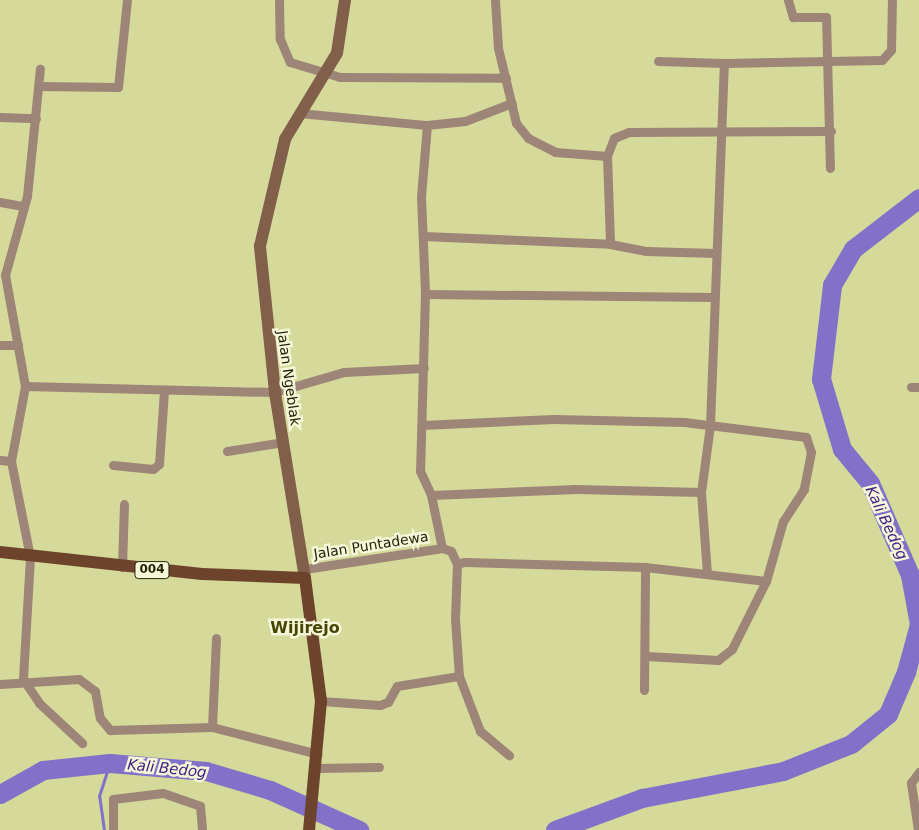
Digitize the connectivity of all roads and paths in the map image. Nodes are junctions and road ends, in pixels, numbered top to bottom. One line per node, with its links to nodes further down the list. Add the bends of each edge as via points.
1 (127, 0): 13 (street, via 118,87)
2 (279, 0): 11 (street, via 286,57)
3 (345, 0): 11 (main road, Jalan Ngeblak, via 340,43)
4 (495, 0): 12 (street, via 494,26)
5 (788, 0): 7 (street, via 792,17 826,17)
6 (892, 0): 7 (street, via 887,58)
7 (828, 60): 9 (street); 19 (street)
8 (658, 61): 9 (street)
9 (724, 63): 20 (street)
10 (40, 69): 13 (street)
11 (327, 70): 12 (street, via 340,77); 15 (main road, Jalan Ngeblak)
12 (506, 78): 14 (street)
13 (39, 86): 17 (street)
14 (512, 103): 18 (street, via 465,121); 21 (street, via 521,131 540,146 555,152)
15 (299, 113): 18 (street); 35 (main road, Jalan Ngeblak, via 274,170 260,246)
16 (0, 117): 17 (street)
17 (36, 118): 24 (street, via 27,196)
18 (427, 125): 25 (street)
19 (831, 131): 20 (street); 22 (street)
20 (722, 133): 21 (street, via 629,132 614,138); 27 (street)
21 (608, 156): 26 (street)
22 (830, 168)
23 (0, 202): 24 (street)
24 (22, 206): 31 (street, via 5,275)
25 (423, 236): 26 (street); 28 (street)
26 (610, 244): 27 (street, via 646,251)
27 (715, 253): 29 (street)
28 (425, 294): 29 (street); 32 (street)
29 (714, 297): 37 (street)
30 (0, 345): 31 (street)
31 (18, 345): 33 (street)
32 (424, 368): 35 (street, via 344,372); 36 (street)
33 (25, 386): 34 (street); 41 (street)
34 (164, 390): 35 (street); 42 (street, via 159,464 153,469)
35 (275, 392): 38 (main road, Jalan Ngeblak)
36 (422, 425): 37 (street, via 554,419); 44 (street, via 420,471)
37 (710, 425): 43 (street); 54 (street, via 805,436 810,442 805,486 783,521)
38 (283, 442): 39 (street); 52 (main road, Jalan Ngeblak)
39 (228, 450)
40 (0, 460): 41 (street)
41 (10, 461): 48 (street)
42 (113, 465)
43 (701, 492): 44 (street, via 576,489); 53 (street)
44 (431, 495): 46 (street)
45 (124, 504): 50 (street)
46 (442, 548): 49 (street, via 451,550); 52 (street, Jalan Puntadewa)
47 (0, 552): 48 (main road, 004)
48 (30, 557): 50 (main road, 004); 58 (street)
49 (457, 564): 51 (street); 57 (street, via 455,619)
50 (122, 567): 52 (main road, 004)
51 (646, 567): 53 (street); 56 (street)
52 (305, 573): 61 (main road, Jalan Ngeblak)
53 (707, 573): 54 (street)
54 (766, 581): 56 (street, via 742,633 724,658)
55 (216, 638): 62 (street)
56 (646, 656): 60 (street)
57 (459, 676): 61 (street, via 397,686 388,702 380,705); 65 (street, via 480,731)
58 (23, 679): 59 (street); 62 (street, via 80,679 89,683 95,691 100,718 110,730); 63 (street, via 39,703)
59 (0, 684)
60 (644, 690)
61 (321, 701): 64 (main road, Jalan Ngeblak)
62 (212, 727): 64 (street)
63 (82, 743)
64 (318, 754): 67 (main road, Jalan Ngeblak)
65 (509, 755)
66 (379, 767): 67 (street)
67 (316, 772): 69 (main road, Jalan Ngeblak)
68 (919, 772): 72 (street, via 911,783)
69 (309, 827)
70 (113, 830): 71 (street, via 113,799 163,793 200,806)
71 (202, 830)
72 (918, 830)

